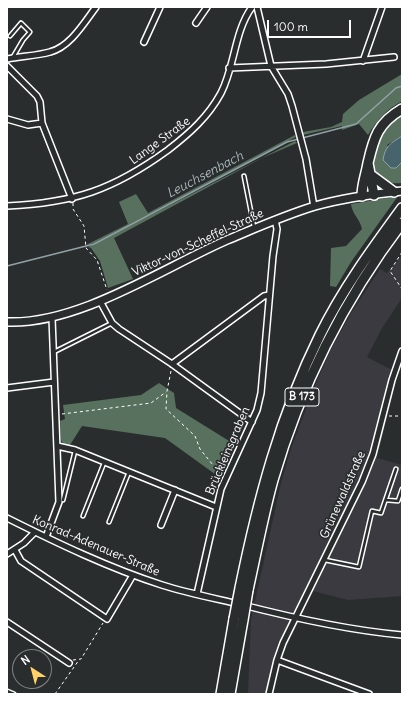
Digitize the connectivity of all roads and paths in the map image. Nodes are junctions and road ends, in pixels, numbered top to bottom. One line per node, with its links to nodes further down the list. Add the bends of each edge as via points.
1 (96, 7): 11 (street, via 70,39 55,50)
2 (160, 7): 9 (street)
3 (207, 7): 7 (street)
4 (252, 7): 15 (street, Lange Straße, via 236,42)
5 (257, 7): 14 (street)
6 (382, 7): 12 (street)
7 (196, 23)
8 (10, 36): 11 (lane, via 21,23 30,32)
9 (144, 42)
10 (394, 57): 12 (street)
11 (10, 58)
12 (363, 61): 14 (street)
13 (7, 66): 18 (street, via 35,92 40,102)
14 (271, 66): 15 (street); 27 (street, via 288,94)
15 (229, 68): 25 (street, Lange Straße, via 221,93 194,129 149,164 126,178)
16 (402, 110): 19 (highway, via 390,117 379,130 372,145)
17 (7, 119): 18 (street)
18 (42, 124): 25 (street)
19 (368, 164): 20 (highway); 24 (highway, via 362,184)
20 (371, 175): 22 (highway); 23 (highway)
21 (244, 176): 31 (lane)
22 (398, 191): 23 (street, Viktor-von-Scheffel-Straße)
23 (374, 195): 24 (street, Viktor-von-Scheffel-Straße)
24 (362, 196): 27 (street, Viktor-von-Scheffel-Straße)
25 (72, 199): 26 (street, Lange Straße, via 37,205); 35 (path, via 73,209 84,226 84,243 97,260)
26 (7, 206)
27 (314, 207): 29 (street, Viktor-von-Scheffel-Straße)
28 (402, 208): 71 (highway, B 173, via 342,296 320,334 297,385 265,476)
29 (275, 220): 31 (street, Viktor-von-Scheffel-Straße); 34 (street, Brückleinsgraben, via 277,229)
30 (402, 224): 71 (highway, B 173, via 346,306 306,386 273,481)
31 (255, 229): 35 (street, Viktor-von-Scheffel-Straße)
32 (402, 252): 33 (path, via 390,271)
33 (402, 289)
34 (269, 296): 42 (street, via 264,296); 49 (street, Brückleinsgraben, via 261,393)
35 (109, 297): 36 (street, Viktor-von-Scheffel-Straße)
36 (100, 301): 37 (street, Viktor-von-Scheffel-Straße); 39 (street)
37 (52, 318): 38 (street, Viktor-von-Scheffel-Straße); 41 (street)
38 (7, 322)
39 (112, 323): 41 (lane); 42 (street)
40 (402, 351): 47 (street, Grünewaldstraße)
41 (53, 352): 43 (street)
42 (172, 364): 45 (path); 49 (street)
43 (54, 382): 44 (street); 46 (street)
44 (7, 388)
45 (167, 391): 46 (path, via 151,403); 55 (path, via 166,409 195,436 200,449)
46 (55, 415): 50 (street)
47 (384, 416): 48 (path); 69 (street, Grünewaldstraße, via 362,482)
48 (402, 416)
49 (252, 422): 55 (street, Brückleinsgraben)
50 (58, 446): 51 (street); 66 (street, via 59,502)
51 (75, 450): 52 (street); 58 (lane)
52 (105, 462): 54 (street); 61 (lane)
53 (396, 469): 59 (lane)
54 (129, 472): 57 (street); 63 (lane)
55 (225, 480): 60 (street, Brückleinsgraben)
56 (402, 489): 59 (lane, via 398,501)
57 (175, 490): 60 (street); 64 (street)
58 (62, 500)
59 (386, 500): 69 (lane, via 381,513 372,511 359,567)
60 (216, 507): 72 (street, Brückleinsgraben)
61 (83, 516)
62 (7, 518): 65 (street, Konrad-Adenauer-Straße)
63 (109, 522)
64 (161, 525)
65 (35, 532): 66 (street, Konrad-Adenauer-Straße); 67 (street)
66 (46, 537): 70 (street, Konrad-Adenauer-Straße)
67 (15, 550): 68 (street); 73 (street, via 21,561)
68 (7, 554)
69 (324, 560): 74 (street, Grünewaldstraße)
70 (134, 575): 72 (street, Konrad-Adenauer-Straße); 73 (street)
71 (244, 589): 75 (highway, B 173, bridge)
72 (197, 594): 74 (street, Konrad-Adenauer-Straße)
73 (106, 618): 78 (path)
74 (296, 618): 77 (street, Konrad-Adenauer-Straße, via 363,631); 79 (street, Grünewaldstraße)
75 (238, 620): 84 (highway, B 173); 85 (highway, B 173)
76 (7, 622): 80 (street)
77 (402, 635)
78 (81, 659): 80 (path); 83 (path)
79 (277, 660): 86 (street, Grünewaldstraße); 87 (street)
80 (69, 663)
81 (7, 691): 82 (lane)
82 (14, 694)
83 (55, 694)
84 (221, 694)
85 (230, 694)
86 (269, 694)
87 (369, 694)

